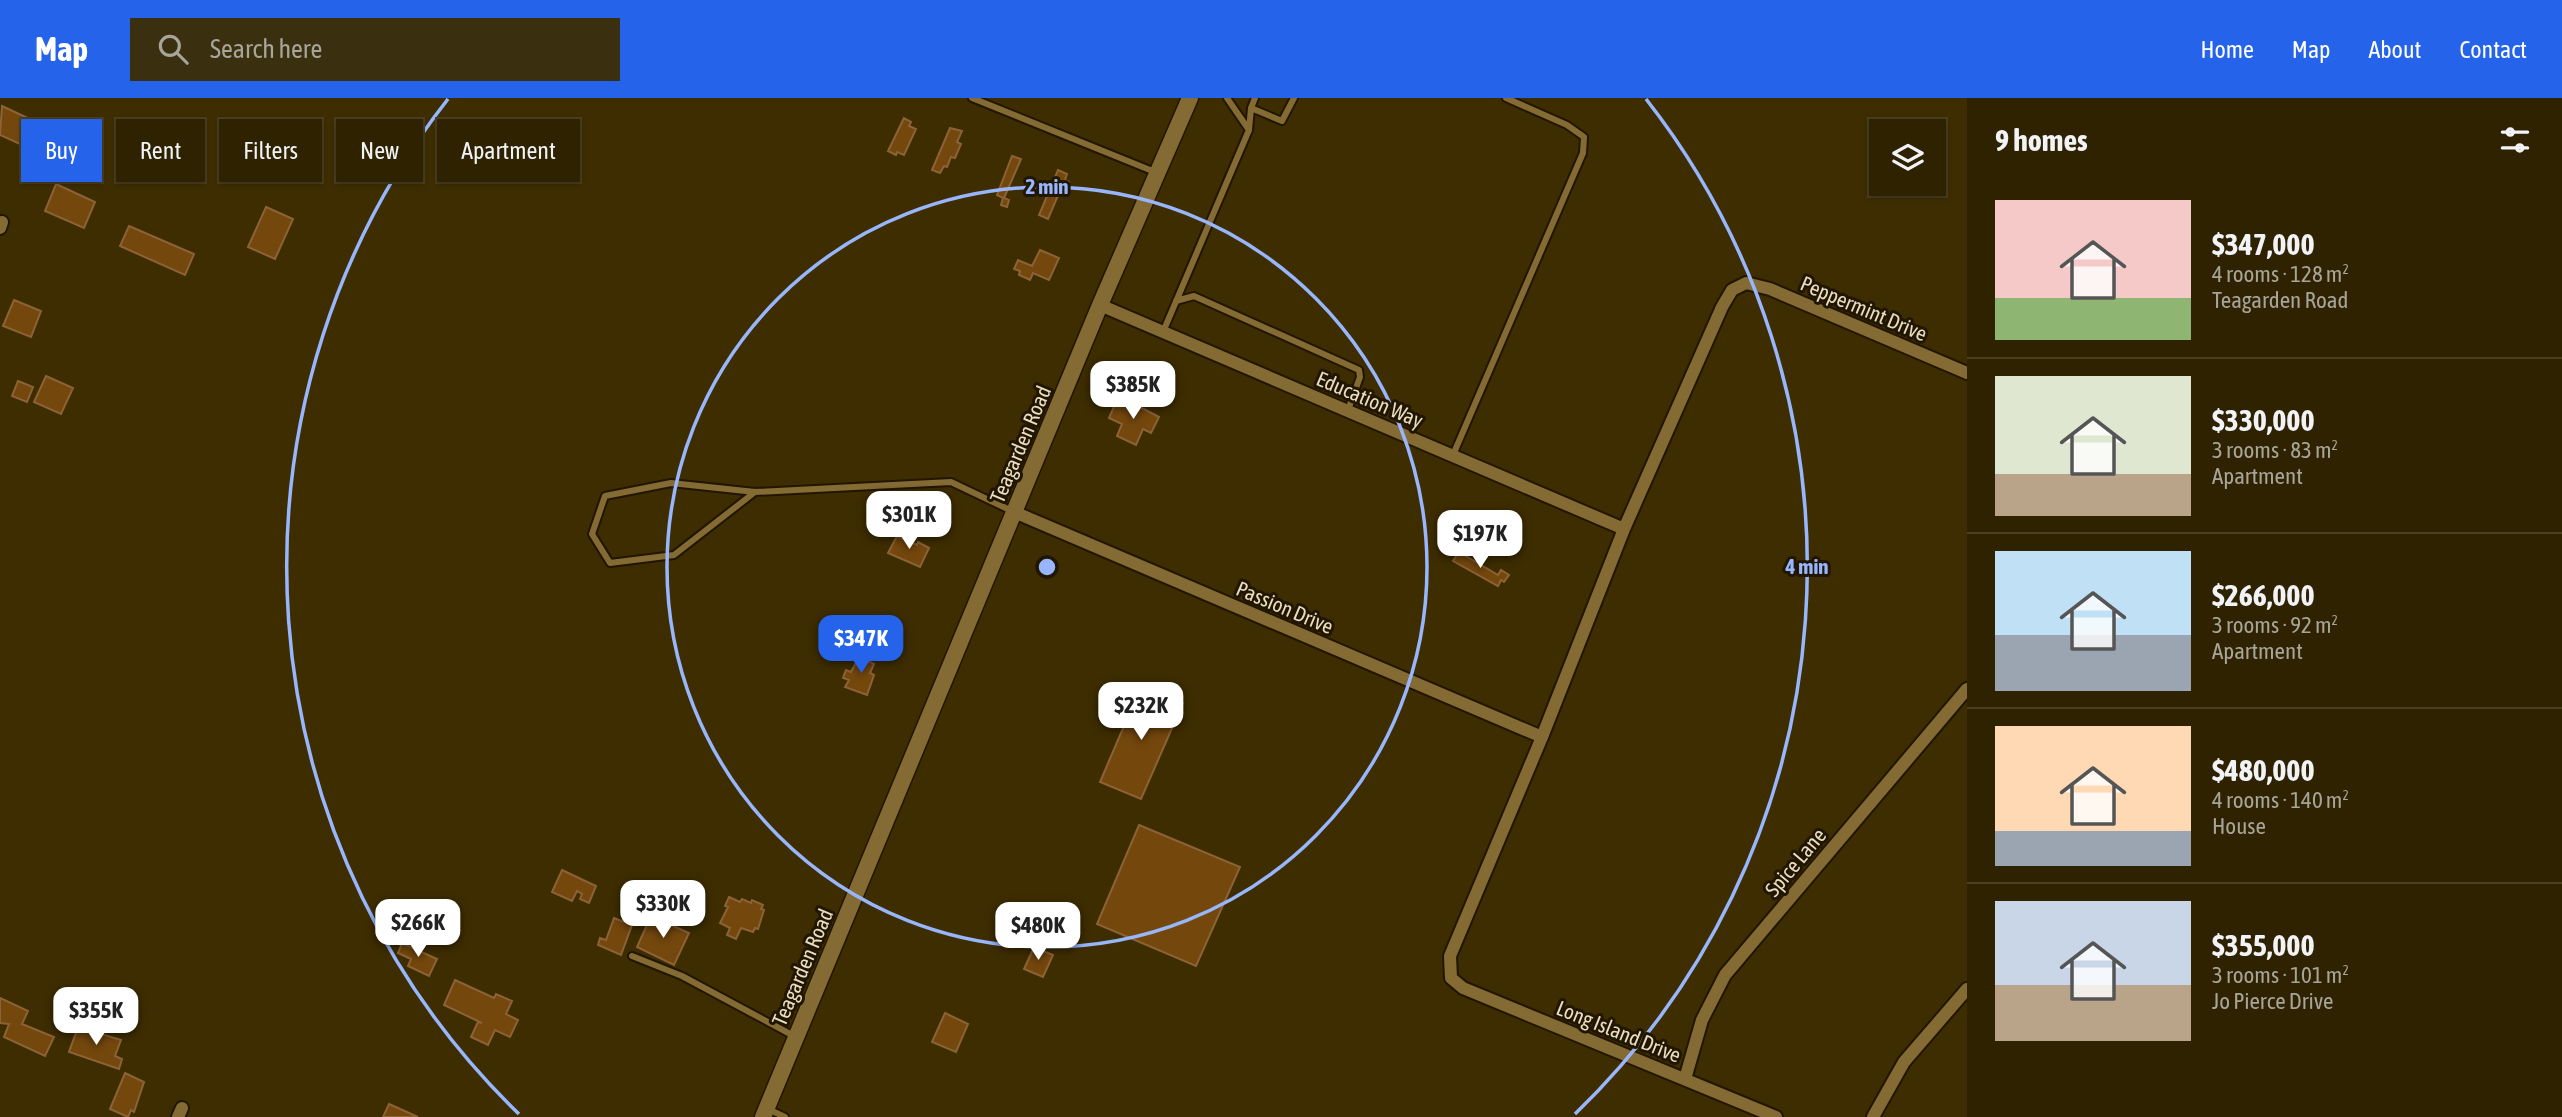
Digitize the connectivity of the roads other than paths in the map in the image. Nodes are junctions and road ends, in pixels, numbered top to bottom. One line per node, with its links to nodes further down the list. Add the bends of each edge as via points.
1 (972, 98): 9 (lane)
2 (1190, 98): 9 (street, Teagarden Road)
3 (1227, 98): 8 (lane)
4 (1255, 98): 7 (lane)
5 (1294, 98): 7 (lane, via 1282,121)
6 (1506, 98): 15 (lane, via 1584,137 1583,153)
7 (1251, 108): 8 (lane)
8 (1249, 130): 10 (lane)
9 (1156, 173): 11 (street, Teagarden Road)
10 (1176, 301): 12 (lane); 14 (lane, via 1194,296 1359,370)
11 (1100, 305): 12 (street, Education Way); 17 (street, Teagarden Road)
12 (1163, 332): 14 (street, Education Way)
13 (1967, 373): 18 (street, Peppermint Drive, via 1746,283 1732,290 1722,307)
14 (1348, 410): 15 (street, Education Way)
15 (1453, 455): 18 (street, Education Way)
16 (755, 492): 16 (lane, via 671,483 605,496 592,534 610,563 674,555); 17 (lane, via 951,482)
17 (1014, 512): 20 (street, Passion Drive); 23 (street, Teagarden Road)
18 (1624, 529): 20 (street)
19 (1967, 689): 24 (street, Spice Lane, via 1726,975 1702,1020)
20 (1542, 737): 24 (street, Long Island Drive, via 1450,956 1451,978 1463,988)
21 (632, 957): 23 (lane, via 682,976)
22 (1967, 989): 28 (street, via 1904,1062)
23 (796, 1037): 25 (street, Teagarden Road)
24 (1685, 1079): 27 (street, Long Island Drive)
25 (764, 1113): 26 (lane)
26 (785, 1117)
27 (1776, 1117)
28 (1873, 1117)

